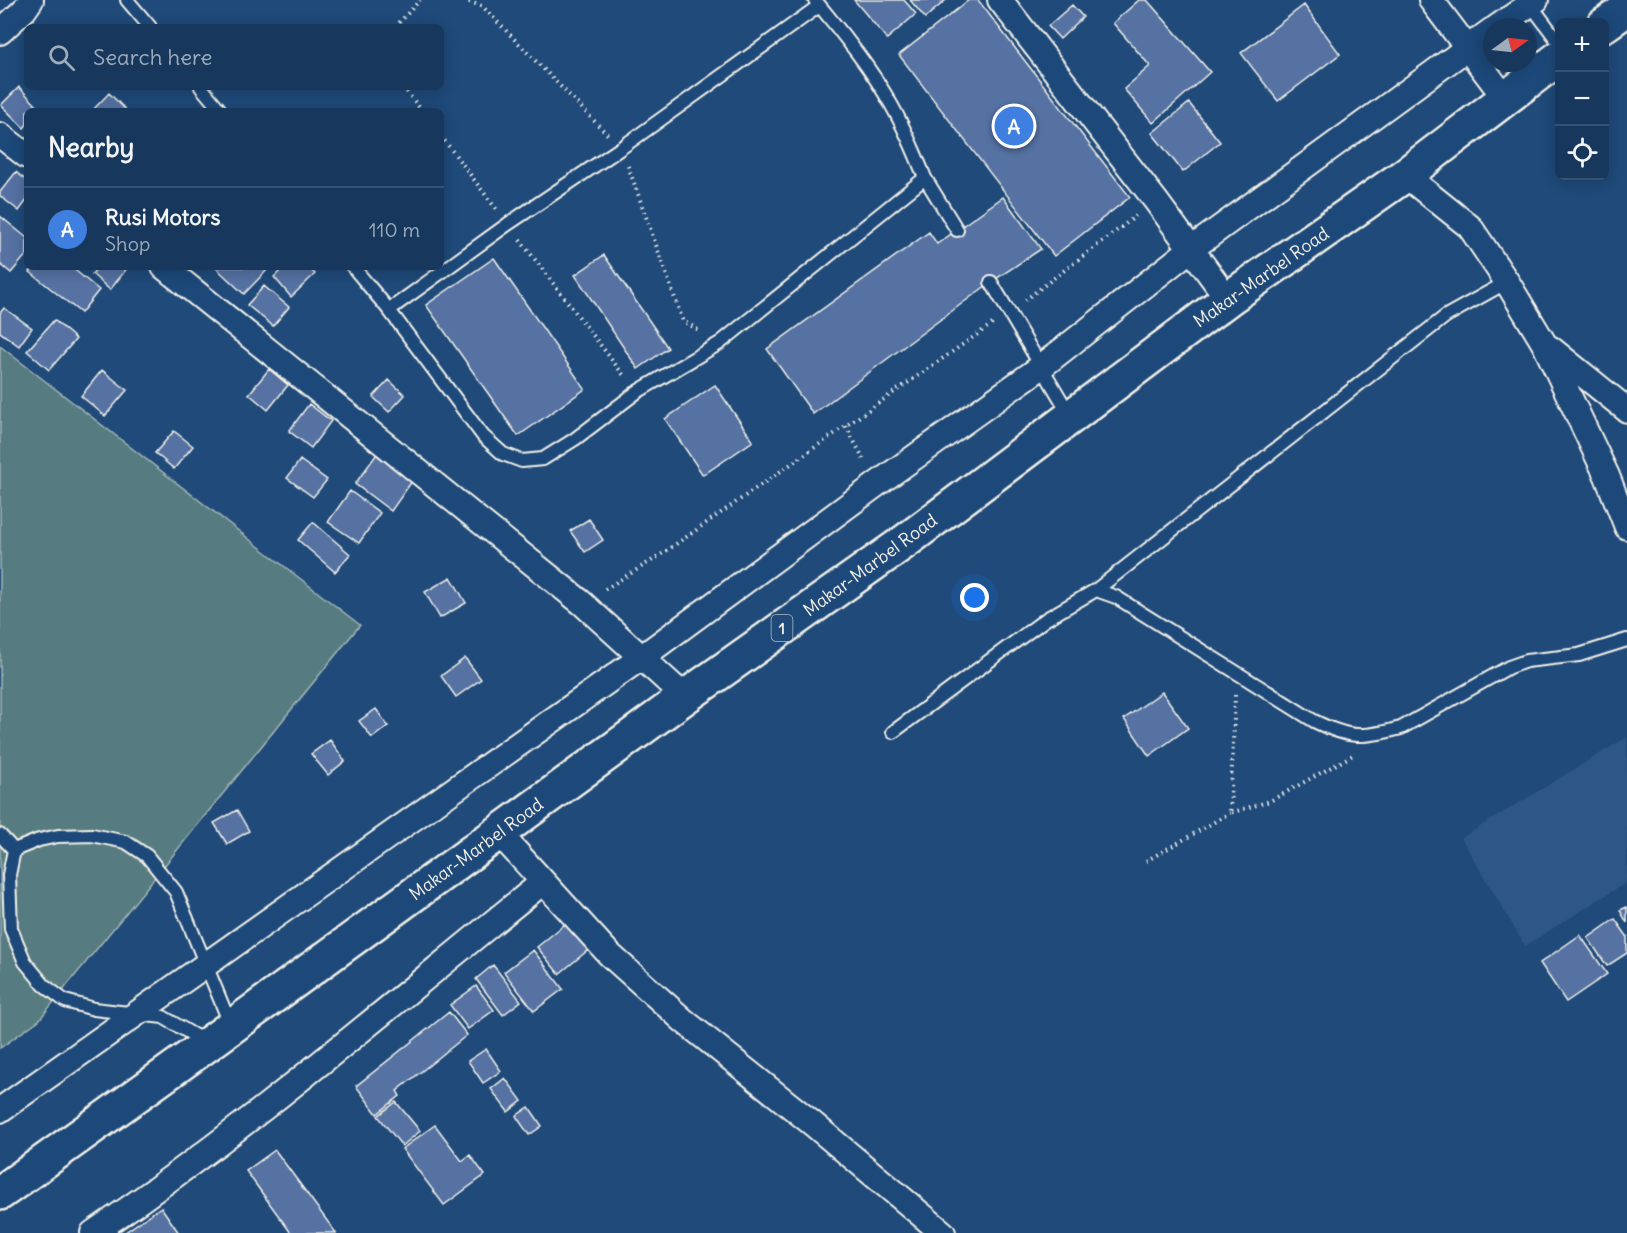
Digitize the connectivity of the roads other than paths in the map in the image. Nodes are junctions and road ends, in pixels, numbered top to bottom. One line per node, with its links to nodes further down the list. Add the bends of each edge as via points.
1 (31, 0): 11 (street)
2 (127, 0): 10 (lane)
3 (1000, 0): 24 (street)
4 (1431, 0): 14 (street)
5 (1531, 1): 8 (street); 13 (lane)
6 (817, 3): 22 (lane, via 891,104); 30 (lane, via 621,148)
7 (1627, 9): 9 (main road)
8 (1509, 18)
9 (1609, 22)
10 (147, 24)
11 (0, 32)
12 (1483, 36): 14 (street)
13 (1555, 37)
14 (1467, 47): 17 (street); 24 (street)
15 (1555, 61): 17 (main road, Makar-Marbel Road / 1)
16 (204, 90): 18 (lane)
17 (1505, 98): 21 (main road, Makar-Marbel Road / 1)
18 (218, 108)
19 (0, 135): 20 (street)
20 (24, 154)
21 (1405, 175): 28 (street, via 1470,228); 29 (main road, Makar-Marbel Road / 1)
22 (925, 178): 23 (lane); 30 (lane, via 720,343 636,392 543,459 522,461 503,454 483,436)
23 (957, 230)
24 (1191, 249): 29 (street); 32 (street)
25 (168, 270): 38 (street, via 582,603)
26 (356, 270): 30 (lane)
27 (991, 282): 32 (lane)
28 (1506, 282): 31 (street); 36 (lane, via 1446,316)
29 (1228, 299): 34 (main road, Makar-Marbel Road / 1)
30 (389, 310)
31 (1545, 345): 33 (street); 35 (street)
32 (1041, 367): 34 (lane); 38 (street)
33 (1627, 410)
34 (1071, 416): 39 (main road, Makar-Marbel Road / 1, via 908,540)
35 (1627, 527)
36 (1096, 590): 37 (lane, via 1116,597 1314,721 1355,737 1401,728 1509,667 1526,661 1579,655); 40 (lane, via 1046,619)
37 (1627, 640)
38 (642, 657): 39 (street); 45 (street)
39 (685, 697): 41 (main road, Makar-Marbel Road / 1)
40 (892, 732)
41 (498, 832): 44 (street); 47 (main road, Makar-Marbel Road / 1)
42 (0, 835): 43 (lane)
43 (14, 850): 45 (lane, via 58,836 92,835 126,842 147,856 176,892); 46 (lane, via 9,875 11,929 25,962 44,985 65,1001)
44 (543, 882): 50 (street, via 330,1057); 51 (street, via 609,954 684,1021)
45 (206, 965): 46 (street); 47 (lane)
46 (136, 1015): 47 (lane, via 163,1017); 48 (street)
47 (220, 1036): 49 (main road, Makar-Marbel Road / 1)
48 (0, 1110)
49 (0, 1193)
50 (93, 1233)
51 (943, 1233)

